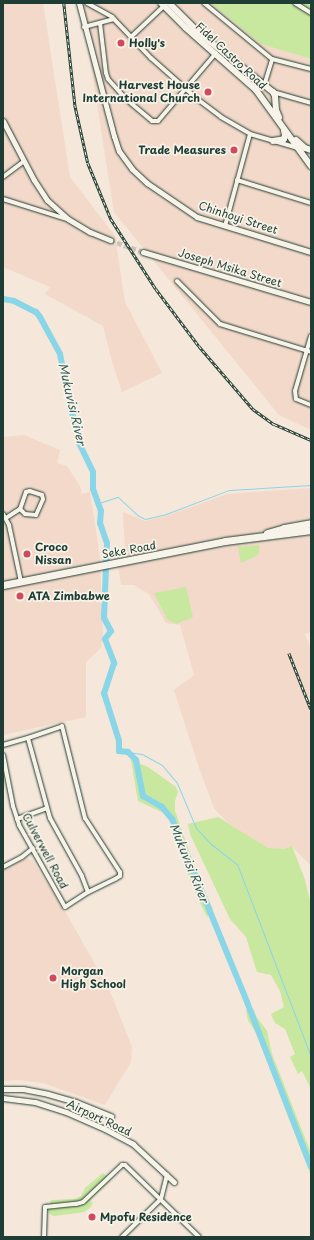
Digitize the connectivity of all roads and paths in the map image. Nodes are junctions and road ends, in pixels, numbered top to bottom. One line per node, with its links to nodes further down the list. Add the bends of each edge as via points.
1 (79, 3): 9 (street, Chinhoyi Street)
2 (87, 3): 7 (street)
3 (204, 3): 12 (street)
4 (295, 3): 6 (street)
5 (165, 4): 10 (street); 11 (main road, Fidel Castro Road, via 186,28)
6 (311, 13)
7 (114, 19): 8 (street); 10 (street)
8 (100, 23): 9 (street); 14 (street, via 108,79 126,99 152,121 158,121)
9 (84, 26): 33 (street, Chinhoyi Street, via 114,136 124,159 147,183 185,210 197,217)
10 (131, 36): 14 (street)
11 (217, 51): 14 (street); 15 (main road, Fidel Castro Road); 17 (main road, Fidel Castro Road)
12 (272, 59): 13 (street); 15 (street)
13 (311, 69)
14 (186, 88): 23 (street, via 221,117)
15 (269, 89): 16 (street); 17 (main road); 18 (main road, Fidel Castro Road)
16 (286, 94): 18 (street); 19 (street)
17 (262, 97): 20 (main road, Fidel Castro Road)
18 (275, 100): 20 (main road); 25 (main road, Fidel Castro Road, via 280,119)
19 (311, 103)
20 (266, 105): 22 (main road, Fidel Castro Road)
21 (3, 121): 26 (street)
22 (281, 125): 24 (main road, via 285,137); 25 (main road, Fidel Castro Road)
23 (250, 134): 24 (street); 29 (street)
24 (273, 141): 25 (street)
25 (305, 149): 27 (main road, Fidel Castro Road)
26 (24, 161): 28 (street); 32 (street, via 47,200)
27 (311, 166)
28 (3, 177)
29 (237, 180): 31 (street); 33 (street)
30 (3, 199): 32 (street)
31 (311, 203)
32 (68, 219): 34 (street)
33 (225, 226): 36 (street, Chinhoyi Street)
34 (110, 240)
35 (143, 252): 38 (street, Joseph Msika Street)
36 (311, 252)
37 (177, 281): 40 (street, via 220,324)
38 (311, 302)
39 (311, 336): 40 (street)
40 (309, 352): 41 (street, via 295,391 296,399)
41 (311, 405)
42 (20, 509): 42 (street, via 24,514 36,515 43,499 42,495 30,490 26,492); 44 (street)
43 (3, 514): 44 (street)
44 (6, 518): 48 (street)
45 (311, 523): 47 (main road, Seke Road)
46 (311, 530): 47 (main road, Seke Road)
47 (259, 536): 48 (main road, Seke Road)
48 (21, 582): 49 (main road, Seke Road)
49 (3, 585)
50 (28, 738): 51 (street); 53 (street); 57 (street, via 62,726 85,818 120,872 120,876)
51 (3, 745)
52 (3, 755): 54 (street, Culverwell Road)
53 (47, 808): 54 (street); 57 (street)
54 (17, 819): 55 (street, Culverwell Road)
55 (32, 848): 56 (street, via 22,857); 57 (street, Culverwell Road, via 65,907)
56 (3, 866)
57 (88, 892)
58 (3, 1089): 60 (street, Airport Road, via 23,1089 48,1094)
59 (3, 1098): 61 (street, Airport Road, via 35,1102 105,1129 133,1144)
60 (111, 1116)
61 (168, 1175): 62 (street, Airport Road); 63 (street)
62 (174, 1182)
63 (161, 1199): 64 (street); 65 (street, via 128,1166 122,1165 83,1202 48,1205 44,1209); 66 (street)
64 (196, 1233): 67 (street); 68 (street)
65 (44, 1237)
66 (122, 1237)
67 (192, 1237)
68 (199, 1237)

